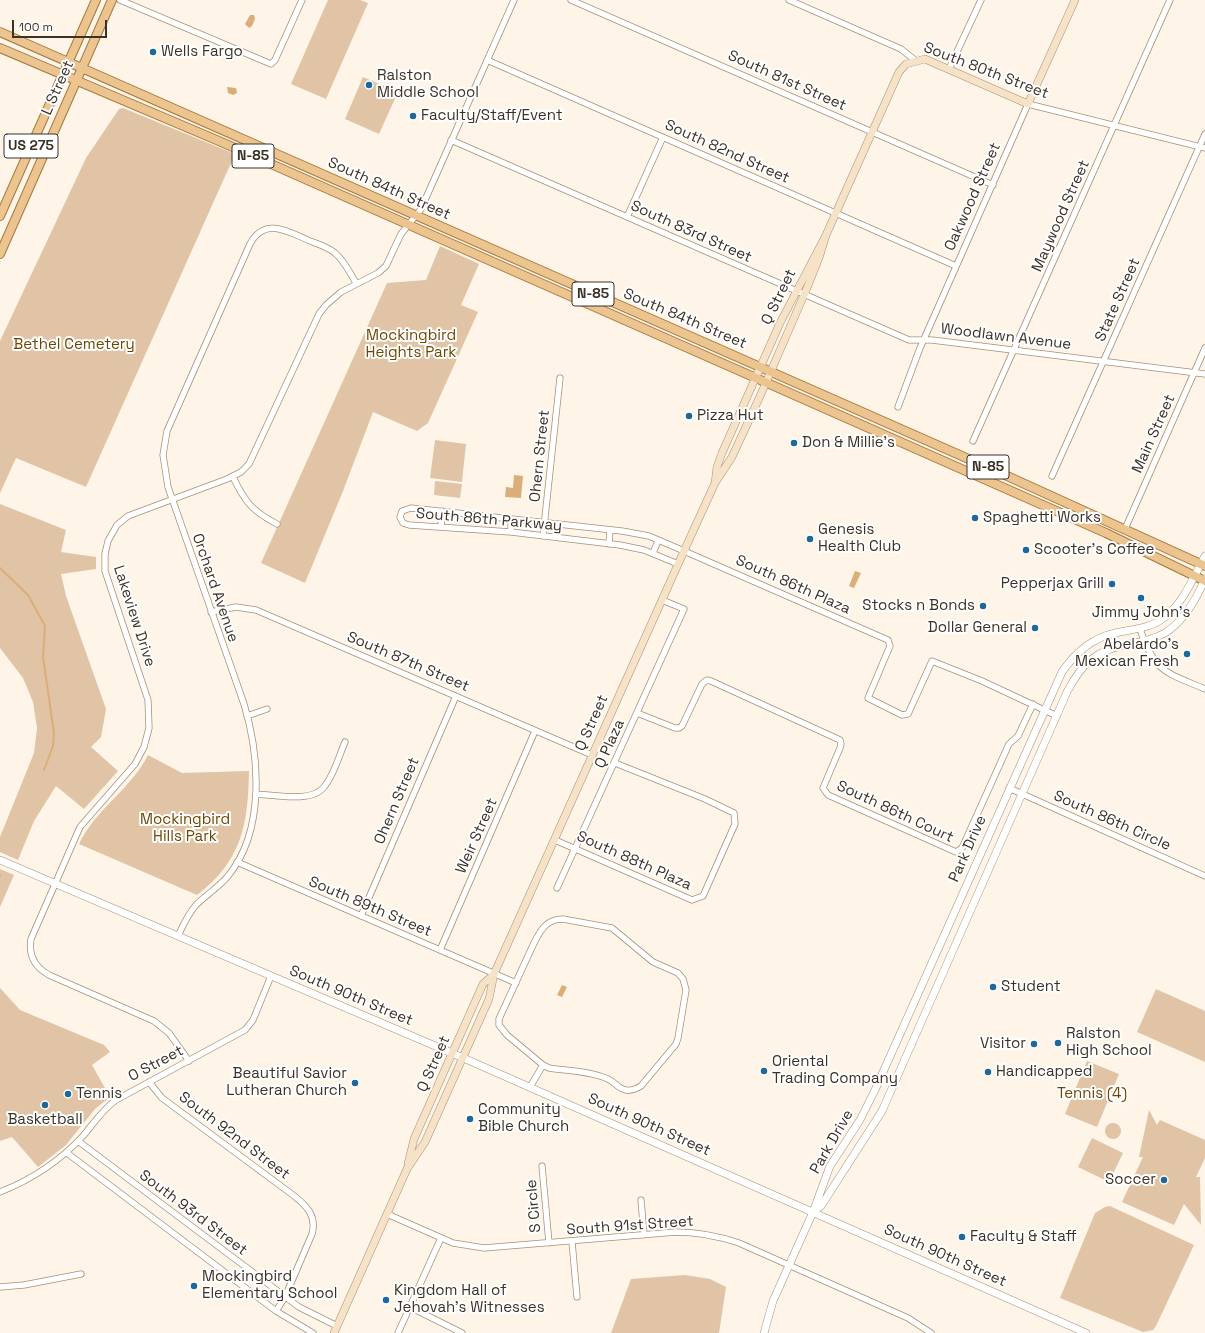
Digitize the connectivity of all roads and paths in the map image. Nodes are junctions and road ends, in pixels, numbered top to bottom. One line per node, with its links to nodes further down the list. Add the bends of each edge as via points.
1 (96, 0): 16 (main road, L Street / US 275)
2 (112, 0): 17 (main road, L Street / US 275)
3 (120, 0): 11 (street)
4 (302, 0): 11 (street, via 271,64)
5 (514, 0): 14 (street, Lakeview Drive)
6 (570, 0): 23 (street, South 81st Street)
7 (789, 0): 15 (street, South 80th Street, via 901,49)
8 (981, 0): 18 (street)
9 (1075, 0): 21 (main road, Oakwood Street)
10 (1170, 0): 22 (street, Maywood Street)
11 (133, 2)
12 (0, 32): 16 (main road, South 84th Street)
13 (0, 48): 19 (main road, South 84th Street)
14 (487, 60): 25 (street, South 82nd Street); 26 (street, Lakeview Drive)
15 (916, 61): 18 (main road, South 80th Street, via 925,60); 23 (main road, Q Street, via 906,64 898,72)
16 (69, 62): 17 (main road, South 84th Street / N-85); 19 (main road, L Street / US 275)
17 (82, 68): 20 (main road, L Street / US 275); 31 (main road, South 84th Street / N-85)
18 (949, 69): 21 (main road, South 80th Street)
19 (63, 75): 20 (main road, South 84th Street / N-85); 30 (main road, L Street / US 275)
20 (77, 81): 33 (main road, South 84th Street / N-85); 35 (main road, L Street / US 275)
21 (1028, 104): 22 (street, South 80th Street); 28 (street, Oakwood Street)
22 (1114, 125): 27 (street, South 80th Street); 42 (street, Maywood Street)
23 (872, 132): 28 (street, South 81st Street); 29 (main road, Q Street)
24 (1205, 134): 27 (street, State Street)
25 (663, 137): 29 (street, South 82nd Street); 32 (street)
26 (451, 140): 31 (street, Lakeview Drive); 32 (street, South 83rd Street)
27 (1202, 147): 43 (street, State Street)
28 (993, 185): 36 (street, Oakwood Street)
29 (835, 213): 34 (main road, Q Street); 36 (street, South 82nd Street)
30 (0, 216)
31 (415, 216): 33 (street, Lakeview Drive); 44 (main road, South 84th Street / N-85)
32 (627, 217): 38 (street, South 83rd Street)
33 (408, 225): 37 (street, Lakeview Drive, via 386,266 378,273); 49 (main road, South 84th Street / N-85)
34 (826, 235): 38 (main road, Q Street); 39 (main road, Q Street)
35 (0, 254)
36 (956, 266): 40 (street, Oakwood Street)
37 (356, 283): 53 (street, Lakeview Drive, via 334,297 319,314 253,458 241,472); 56 (street, Orchard Avenue, via 336,253 282,229 266,229 252,240 167,431 163,463)
38 (796, 292): 39 (street, South 83rd Street); 44 (main road, Q Street)
39 (804, 295): 40 (street, South 83rd Street, via 910,340); 45 (main road, Q Street)
40 (923, 340): 42 (street, Woodlawn Avenue); 51 (street, Oakwood Street)
41 (1205, 348): 46 (street, Main Street)
42 (1014, 350): 43 (street, Woodlawn Avenue); 52 (street, Maywood Street)
43 (1104, 362): 46 (street, Woodlawn Avenue); 54 (street, State Street)
44 (761, 367): 45 (main road, South 84th Street / N-85); 49 (main road, Q Street)
45 (771, 372): 50 (main road, Q Street); 62 (main road, South 84th Street / N-85)
46 (1194, 373): 47 (street, Woodlawn Avenue); 62 (street, Main Street)
47 (1205, 374)
48 (560, 378): 59 (street, Ohern Street)
49 (756, 378): 50 (main road, South 84th Street / N-85); 55 (main road, Q Street, via 722,453)
50 (766, 383): 55 (main road, Q Street, via 732,457); 73 (main road, South 84th Street / N-85, via 1106,533)
51 (898, 407)
52 (973, 441)
53 (233, 476): 56 (street, Lakeview Drive); 60 (street, via 250,506)
54 (1052, 476)
55 (715, 483): 68 (main road, Q Street)
56 (172, 499): 76 (street, Orchard Avenue); 99 (street, Lakeview Drive, via 124,518 114,529 106,547 104,571 148,700 149,728 144,747 135,764 80,828)
57 (442, 511): 58 (street, South 86th Parkway); 61 (street); 61 (street, South 86th Parkway, via 410,508 402,511 400,517 403,523)
58 (511, 519): 59 (street, South 86th Parkway); 64 (street)
59 (546, 523): 63 (street, South 86th Parkway); 65 (street, Ohern Street)
60 (277, 524)
61 (441, 526): 64 (street, South 86th Parkway)
62 (1125, 529): 72 (main road, South 84th Street / N-85)
63 (610, 530): 66 (street, South 86th Parkway); 67 (street)
64 (511, 532): 65 (street, South 86th Parkway)
65 (543, 536): 67 (street, South 86th Parkway)
66 (658, 540): 68 (street, South 86th Parkway); 69 (street)
67 (608, 544): 69 (street, South 86th Parkway)
68 (684, 550): 71 (main road, Q Street); 81 (street, South 86th Plaza, via 890,643 868,698 906,715 932,661)
69 (653, 553): 71 (street, South 86th Parkway)
70 (1205, 556): 72 (street, Park Drive)
71 (678, 564): 75 (main road, Q Street)
72 (1203, 565): 73 (street, Park Drive)
73 (1194, 576): 74 (main road, South 84th Street / N-85); 77 (street, Park Drive, via 1180,600 1166,616)
74 (1205, 580): 78 (street, Park Drive, via 1191,605 1176,623 1164,633)
75 (662, 600): 84 (street, Q Plaza, via 684,609); 89 (main road, Q Street)
76 (211, 612): 80 (street, South 87th Street, via 236,607 256,610); 85 (street, Orchard Avenue)
77 (1140, 629): 78 (street); 83 (street, Park Drive, via 1105,636 1083,648 1062,672)
78 (1144, 641): 79 (street, via 1160,668); 86 (street, Park Drive, via 1104,650 1091,658 1076,675)
79 (1205, 689)
80 (456, 696): 87 (street, South 87th Street); 101 (street, Ohern Street)
81 (1033, 704): 83 (street); 84 (street, South 86th Court, via 1018,736 1009,744 958,852 828,794 823,790 840,748 840,741 837,738 711,681 707,680 702,684 679,728)
82 (267, 709): 85 (street)
83 (1044, 710): 86 (street); 91 (street, Park Drive)
84 (637, 713): 90 (street, Q Plaza)
85 (247, 716): 92 (street, Orchard Avenue, via 255,754)
86 (1057, 716): 93 (street, Park Drive)
87 (536, 731): 89 (street, South 87th Street); 103 (street, Weir Street)
88 (345, 742): 92 (street, via 326,784 316,794 306,797)
89 (592, 755): 94 (main road, Q Street)
90 (615, 763): 95 (street, Q Plaza); 95 (street, South 88th Plaza, via 731,811 736,817 736,824 703,896 692,900)
91 (1009, 788): 93 (street, South 86th Circle); 119 (street, Park Drive, via 875,1090 860,1120 830,1166)
92 (256, 794): 97 (street, Orchard Avenue, via 246,842)
93 (1022, 794): 98 (street, South 86th Circle); 119 (street, Park Drive, via 882,1111 821,1206)
94 (555, 840): 95 (street, South 88th Plaza); 104 (main road, Q Street)
95 (575, 849): 100 (street, Q Plaza)
96 (0, 860): 99 (street, South 90th Street)
97 (237, 862): 101 (street, South 89th Street); 102 (street, Orchard Avenue, via 224,880 192,910)
98 (1205, 876)
99 (55, 884): 102 (street, South 90th Street); 109 (street, Lakeview Drive, via 31,940 31,957 38,967 49,975 154,1021 169,1033)
100 (557, 888)
101 (361, 916): 103 (street, South 89th Street)
102 (178, 936): 105 (street, South 90th Street)
103 (440, 950): 104 (street, South 89th Street)
104 (494, 974): 106 (street, South 89th Street); 107 (main road, Q Street, via 483,984); 108 (main road, Q Street, via 489,999)
105 (271, 976): 107 (street, South 90th Street); 109 (street, O Street, via 253,1020 245,1030)
106 (516, 983): 110 (street, via 499,1019 499,1025 507,1035); 110 (street, via 540,930 556,919 612,928 653,962 672,970 683,979 686,990 678,1038 641,1086 627,1091 609,1079)
107 (452, 1053): 108 (street, South 90th Street); 116 (main road, Q Street, via 414,1139)
108 (462, 1057): 112 (street, South 90th Street); 116 (main road, Q Street, via 425,1142)
109 (189, 1060): 111 (street, O Street)
110 (543, 1065): 112 (street)
111 (149, 1082): 113 (street, O Street, via 107,1106); 128 (street, South 92nd Street, via 162,1098 307,1207 313,1218 312,1234)
112 (530, 1087): 119 (street, South 90th Street)
113 (78, 1141): 114 (street, O Street); 128 (street, South 93rd Street)
114 (67, 1153): 117 (street, O Street, via 34,1176); 131 (street, South 93rd Street)
115 (542, 1166): 124 (street, S Circle)
116 (407, 1169): 120 (main road, Q Street)
117 (0, 1192)
118 (641, 1200): 121 (street)
119 (813, 1212): 125 (street, Park Drive); 138 (street, South 90th Street)
120 (387, 1214): 122 (street, South 91st Street); 132 (main road, Q Street)
121 (644, 1235): 123 (street, South 91st Street); 125 (street, South 91st Street, via 691,1232 721,1237)
122 (440, 1238): 124 (street, South 91st Street, via 460,1245 484,1248); 130 (street)
123 (572, 1242): 124 (street, South 91st Street); 129 (street)
124 (549, 1243)
125 (789, 1265): 136 (street, Park Drive, via 773,1301); 137 (street, South 91st Street, via 908,1318)
126 (81, 1274): 127 (street)
127 (0, 1287)
128 (285, 1297): 131 (street); 132 (street, South 93rd Street)
129 (577, 1297)
130 (410, 1307): 134 (street); 135 (street)
131 (276, 1310): 133 (street, South 93rd Street)
132 (335, 1330)
133 (313, 1333)
134 (398, 1333)
135 (462, 1333)
136 (764, 1333)
137 (931, 1333)
138 (1086, 1333)

